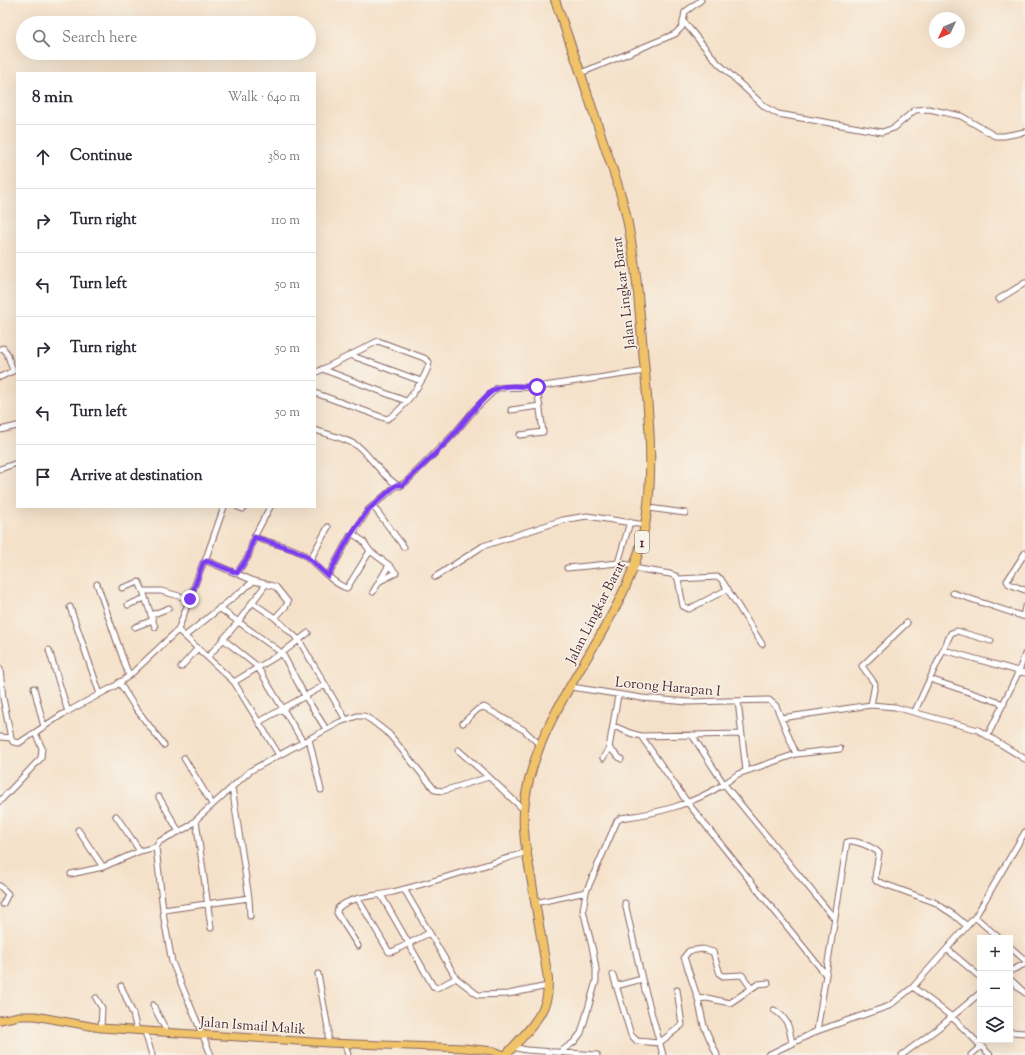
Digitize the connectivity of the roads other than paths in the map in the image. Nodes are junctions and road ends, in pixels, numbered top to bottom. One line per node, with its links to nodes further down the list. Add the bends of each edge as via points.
1 (555, 0): 4 (highway, Jalan Lingkar Barat / 1)
2 (701, 0): 3 (street, via 685,12)
3 (684, 22): 4 (street, via 675,34); 5 (street, via 717,62 765,107 778,114 882,132 894,128 915,110 929,109 961,116 995,136)
4 (580, 73): 11 (highway, Jalan Lingkar Barat / 1, via 628,221 638,276)
5 (1025, 132)
6 (1025, 283): 7 (street)
7 (999, 299)
8 (0, 349): 13 (street, via 3,348 7,353 13,370)
9 (350, 355): 10 (street); 14 (street); 14 (street, via 375,341 385,342 428,360 430,364)
10 (322, 369): 12 (street); 17 (street)
11 (645, 371): 15 (street); 30 (highway, Jalan Lingkar Barat / 1, via 651,466)
12 (316, 372)
13 (0, 377)
14 (421, 381): 17 (street)
15 (537, 387): 18 (street); 26 (street, via 505,386 495,389 403,485)
16 (316, 393): 17 (street, via 388,419)
17 (406, 401)
18 (540, 406): 19 (street); 23 (street, via 544,432)
19 (511, 410)
20 (16, 426): 21 (street)
21 (0, 430)
22 (316, 430): 26 (street, via 358,447)
23 (520, 435)
24 (16, 463): 25 (street)
25 (0, 469)
26 (396, 485): 27 (street)
27 (373, 506): 35 (street); 37 (street)
28 (224, 508): 41 (street)
29 (269, 508): 36 (street)
30 (649, 508): 31 (street); 33 (highway, Jalan Lingkar Barat / 1)
31 (685, 513)
32 (630, 522): 33 (street); 42 (street); 48 (street, via 582,516 548,524 483,546)
33 (645, 524): 44 (highway, Jalan Lingkar Barat / 1)
34 (328, 527): 40 (street)
35 (353, 534): 38 (street, via 363,541); 47 (street)
36 (254, 537): 40 (street, via 294,550); 46 (street, via 248,557)
37 (404, 547)
38 (370, 551): 43 (street); 47 (street, via 349,586 344,587)
39 (1025, 553): 56 (street, via 1007,581)
40 (310, 560): 47 (street)
41 (205, 561): 46 (street); 61 (street)
42 (618, 563): 44 (street); 45 (street)
43 (389, 565): 51 (street); 51 (street, via 396,573)
44 (634, 567): 49 (street, via 674,575); 98 (highway, Jalan Lingkar Barat / 1, via 616,606)
45 (567, 568)
46 (237, 573): 50 (street)
47 (328, 576)
48 (436, 577)
49 (678, 579): 55 (street, via 718,577); 55 (street, via 683,606 689,609)
50 (254, 581): 53 (street); 67 (street)
51 (380, 581): 58 (street)
52 (97, 584): 93 (street)
53 (266, 584): 62 (street); 70 (street, via 276,588 288,602)
54 (122, 588): 57 (street, via 139,582)
55 (728, 589): 81 (street)
56 (1025, 590)
57 (143, 591): 60 (street); 61 (street, via 161,591)
58 (373, 592)
59 (953, 593): 68 (street)
60 (145, 598): 63 (street); 69 (street)
61 (190, 599): 75 (street)
62 (252, 602): 70 (street); 71 (street)
63 (128, 605)
64 (70, 607): 100 (street)
65 (1025, 607): 68 (street)
66 (169, 608): 69 (street)
67 (219, 608): 71 (street); 77 (street)
68 (1024, 616)
69 (152, 618): 73 (street); 74 (street)
70 (275, 618): 79 (street)
71 (238, 622): 78 (street); 85 (street)
72 (907, 623): 105 (street, via 862,666 876,684)
73 (135, 627)
74 (155, 627)
75 (178, 630): 77 (street); 93 (street)
76 (308, 633): 79 (street)
77 (185, 636): 82 (street)
78 (223, 639): 87 (street); 88 (street)
79 (299, 640): 85 (street); 97 (street)
80 (991, 641): 84 (street, via 954,631)
81 (762, 644)
82 (198, 648): 87 (street); 89 (street)
83 (49, 650): 108 (street)
84 (944, 650): 91 (street); 94 (street)
85 (282, 653): 88 (street); 102 (street)
86 (1025, 654): 91 (street)
87 (208, 657): 96 (street)
88 (257, 666): 96 (street); 106 (street)
89 (181, 667)
90 (0, 669): 122 (street)
91 (1019, 671): 92 (street); 104 (street)
92 (1025, 673)
93 (129, 676): 95 (street)
94 (930, 679): 104 (street); 107 (street)
95 (120, 682): 100 (street); 125 (street, via 134,706)
96 (234, 682): 111 (street)
97 (325, 685): 102 (street); 110 (street)
98 (571, 687): 101 (street, Lorong Harapan I); 126 (highway, Jalan Lingkar Barat / 1)
99 (34, 688): 114 (street)
100 (100, 694): 108 (street)
101 (618, 695): 103 (street, Lorong Harapan I, via 688,702); 113 (street)
102 (305, 696): 106 (street); 115 (street)
103 (738, 702): 109 (street, Lorong Harapan I, via 769,700 776,706); 117 (street)
104 (1004, 704): 119 (street)
105 (871, 705): 107 (street); 109 (street)
106 (283, 708): 111 (street); 124 (street)
107 (915, 711): 119 (street)
108 (68, 712): 114 (street)
109 (781, 718): 130 (street)
110 (346, 720): 115 (street); 137 (street, via 364,716 378,724 435,790 443,791)
111 (258, 722): 131 (street)
112 (464, 723): 126 (street, via 478,709 484,707 524,730)
113 (614, 726): 120 (street); 127 (street)
114 (44, 727): 116 (street)
115 (326, 729): 123 (street)
116 (35, 733): 122 (street, via 19,743 12,742); 142 (street, via 42,748 41,758)
117 (742, 734): 118 (street); 136 (street)
118 (692, 735): 120 (street); 138 (street)
119 (988, 735): 135 (street)
120 (641, 736): 143 (street)
121 (0, 737): 122 (street)
122 (11, 738)
123 (309, 739): 124 (street); 140 (street)
124 (303, 742): 131 (street)
125 (164, 745)
126 (540, 745): 145 (highway, Jalan Lingkar Barat / 1, via 528,783)
127 (609, 748): 133 (street); 134 (street)
128 (840, 748): 130 (street)
129 (458, 750): 137 (street)
130 (796, 754): 136 (street)
131 (280, 755): 139 (street, via 250,771)
132 (184, 758): 144 (street)
133 (603, 758)
134 (621, 759)
135 (1025, 759)
136 (746, 771): 138 (street, via 733,776)
137 (489, 777): 145 (street)
138 (724, 784): 143 (street); 169 (street)
139 (232, 787): 144 (street); 160 (street)
140 (321, 790)
141 (159, 797): 149 (street)
142 (0, 801)
143 (687, 802): 158 (street, via 663,812 618,820); 184 (street)
144 (212, 804): 147 (street)
145 (524, 810): 153 (highway, Jalan Lingkar Barat / 1)
146 (116, 816): 152 (street)
147 (196, 820): 149 (street); 162 (street)
148 (78, 830): 154 (street)
149 (179, 832): 151 (street, via 160,842)
150 (1025, 832): 168 (street)
151 (156, 847): 152 (street); 166 (street)
152 (140, 851): 154 (street)
153 (526, 852): 157 (street); 163 (highway, Jalan Lingkar Barat / 1)
154 (103, 867): 155 (street)
155 (71, 874)
156 (0, 886): 165 (street, via 8,894)
157 (404, 889): 159 (street); 172 (street)
158 (586, 892): 163 (street); 217 (street, via 583,910 593,951 596,981 581,1033)
159 (381, 895): 161 (street); 174 (street)
160 (249, 898): 162 (street); 167 (street)
161 (358, 899): 174 (street, via 388,951 394,951); 175 (street, via 343,904 337,910)
162 (206, 903): 166 (street); 171 (street)
163 (535, 903): 190 (highway, Jalan Lingkar Barat / 1)
164 (626, 903): 186 (street)
165 (3, 904)
166 (163, 910): 210 (street, via 172,962)
167 (250, 916)
168 (975, 917): 170 (street); 173 (street)
169 (834, 918): 170 (street, via 846,844 850,841 879,853 876,881 934,902); 184 (street)
170 (967, 926): 176 (street)
171 (211, 928)
172 (429, 933): 174 (street); 185 (street)
173 (996, 935)
174 (410, 943): 185 (street, via 434,987 437,988)
175 (358, 946)
176 (947, 949): 182 (street); 192 (street)
177 (1013, 950): 178 (street)
178 (1025, 960)
179 (1025, 964): 180 (street)
180 (1013, 970)
181 (318, 974): 211 (street, via 328,1028)
182 (977, 974)
183 (613, 975): 191 (street)
184 (826, 975): 205 (street)
185 (456, 978): 190 (street, via 478,994 508,994)
186 (642, 980): 191 (street); 212 (street)
187 (1013, 982): 195 (street)
188 (768, 983): 193 (street)
189 (122, 986): 204 (street)
190 (548, 986): 216 (highway, Jalan Lingkar Barat / 1, via 546,1001 536,1020)
191 (616, 986): 212 (street, via 632,1038 637,1041)
192 (913, 987): 201 (street); 205 (street, via 889,1006)
193 (750, 988): 198 (street, via 730,1003 707,998); 198 (street, via 742,975 720,974 713,952 703,949 689,951 684,957)
194 (676, 990): 212 (street, via 682,1025)
195 (1025, 993)
196 (977, 996): 201 (street)
197 (96, 998): 203 (street, via 102,1008)
198 (698, 999): 224 (street, via 704,1026)
199 (153, 1005): 207 (street)
200 (774, 1010): 214 (street, via 787,1022)
201 (952, 1018): 215 (street); 226 (street)
202 (0, 1020): 203 (main road, Jalan Ismail Malik, via 35,1016)
203 (101, 1028): 204 (main road, Jalan Ismail Malik)
204 (137, 1031): 206 (main road, Jalan Ismail Malik)
205 (817, 1031): 214 (street)
206 (145, 1032): 207 (main road, Jalan Ismail Malik); 218 (street)
207 (167, 1032): 210 (main road, Jalan Ismail Malik)
208 (1013, 1032): 209 (street)
209 (1025, 1033)
210 (203, 1034): 211 (main road, Jalan Ismail Malik); 219 (street)
211 (328, 1043): 213 (main road, Jalan Ismail Malik)
212 (659, 1043): 223 (street)
213 (345, 1044): 220 (street); 221 (main road, Jalan Ismail Malik, via 464,1048 494,1051)
214 (792, 1044): 225 (street)
215 (981, 1046): 227 (street); 228 (street)
216 (513, 1047): 217 (street); 221 (highway, Jalan Lingkar Barat / 1)
217 (560, 1052): 222 (street)
218 (152, 1055)
219 (211, 1055)
220 (348, 1055)
221 (505, 1055)
222 (597, 1055)
223 (663, 1055)
224 (717, 1055)
225 (768, 1055)
226 (902, 1055)
227 (971, 1055)
228 (990, 1055)

